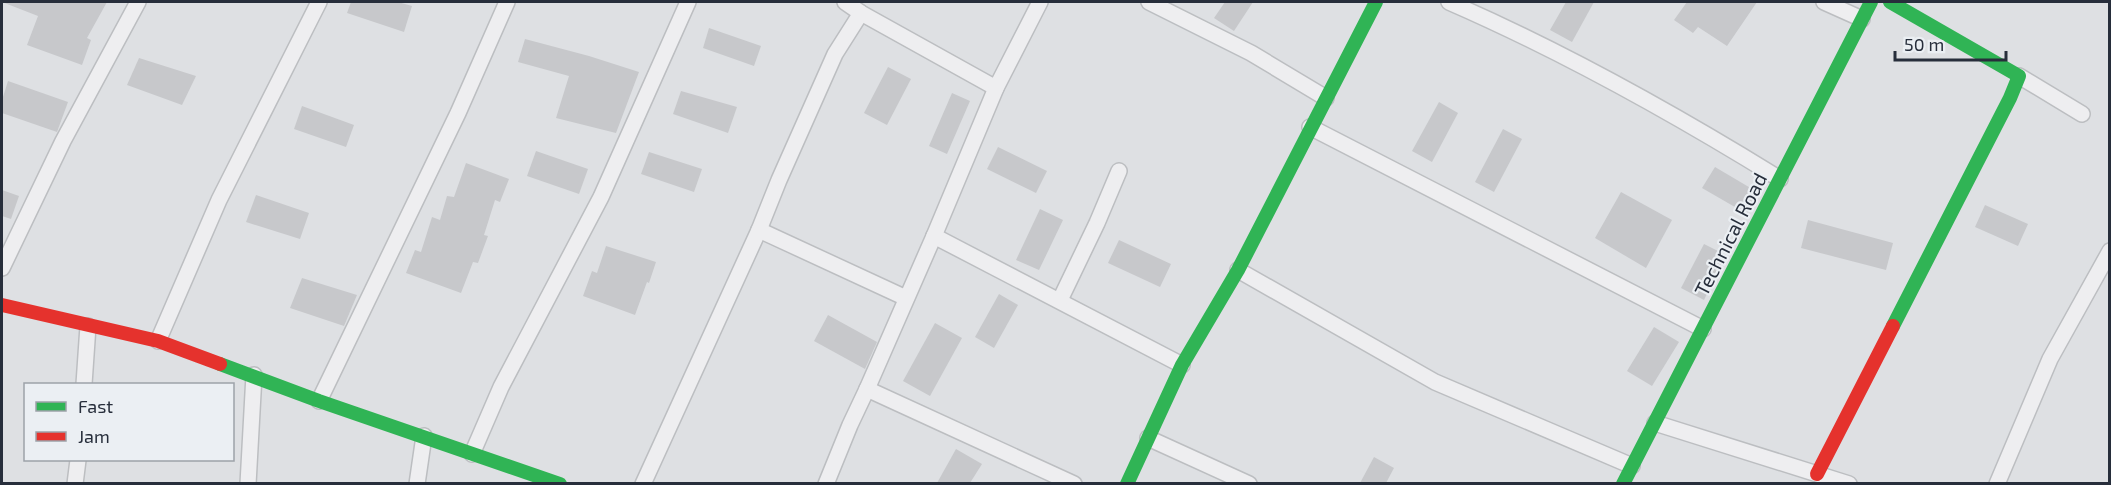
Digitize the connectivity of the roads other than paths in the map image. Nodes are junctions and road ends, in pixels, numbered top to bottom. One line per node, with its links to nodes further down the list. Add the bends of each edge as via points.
1 (138, 2): 25 (street, via 63,141)
2 (319, 2): 32 (street, via 219,200)
3 (507, 2): 37 (street)
4 (688, 2): 41 (street, via 601,197 501,387)
5 (845, 2): 13 (street)
6 (1040, 2): 16 (street)
7 (1149, 2): 17 (street, via 1251,53)
8 (1376, 2): 17 (street)
9 (1449, 2): 21 (street, via 1559,52 1694,126)
10 (1824, 2): 14 (street)
11 (1871, 2): 14 (street, Technical Road)
12 (1890, 2): 15 (street)
13 (861, 13): 16 (street); 22 (street, via 836,54)
14 (1862, 19): 21 (street, Technical Road)
15 (2019, 76): 18 (street); 44 (street)
16 (996, 88): 23 (street)
17 (1326, 98): 19 (street)
18 (2082, 114)
19 (1310, 127): 26 (street); 31 (street)
20 (1119, 171): 28 (street)
21 (1780, 179): 31 (street, Technical Road)
22 (759, 230): 27 (street); 49 (street)
23 (934, 236): 27 (street); 28 (street)
24 (2109, 251): 56 (street, via 2050,359)
25 (2, 268)
26 (1238, 270): 33 (street); 43 (street, via 1435,382)
27 (906, 298): 36 (street)
28 (1060, 300): 33 (street)
29 (2, 305): 30 (street)
30 (88, 326): 32 (street); 35 (street)
31 (1703, 329): 38 (street, Technical Road)
32 (158, 341): 34 (street)
33 (1182, 365): 40 (street)
34 (254, 375): 37 (street); 46 (street)
35 (84, 383)
36 (867, 389): 50 (street); 51 (street)
37 (319, 401): 39 (street)
38 (1654, 423): 43 (street, Technical Road); 44 (street)
39 (424, 436): 41 (street); 47 (street)
40 (1148, 438): 52 (street); 53 (street)
41 (472, 454): 48 (street)
42 (78, 461): 45 (street)
43 (1632, 466): 54 (street, Technical Road)
44 (1817, 474): 55 (street)
45 (75, 483)
46 (248, 483)
47 (417, 483)
48 (560, 483)
49 (643, 483)
50 (826, 483)
51 (1074, 483)
52 (1127, 483)
53 (1249, 483)
54 (1623, 483)
55 (1849, 483)
56 (1997, 483)

